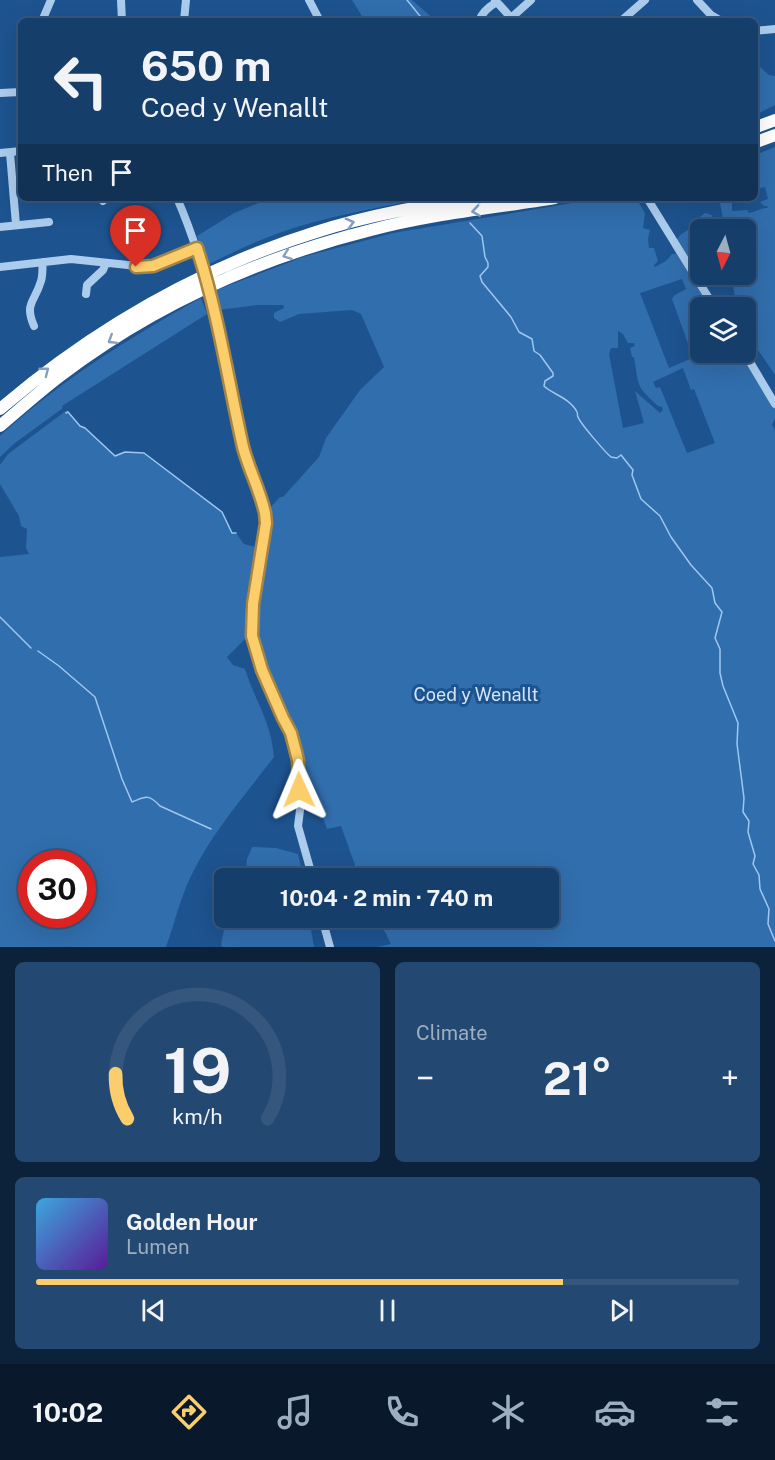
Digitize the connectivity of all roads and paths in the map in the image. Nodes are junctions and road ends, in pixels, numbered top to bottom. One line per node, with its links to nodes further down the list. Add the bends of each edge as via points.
1 (51, 0): 9 (street)
2 (121, 0): 10 (street)
3 (186, 0): 11 (street)
4 (309, 0): 12 (street)
5 (531, 0): 15 (street)
6 (645, 0): 16 (street)
7 (697, 0): 17 (street)
8 (496, 1): 13 (street); 14 (street)
9 (43, 18)
10 (122, 18)
11 (184, 18)
12 (318, 18)
13 (480, 18)
14 (512, 18)
15 (514, 18)
16 (624, 18)
17 (716, 18)
18 (775, 29): 19 (street)
19 (758, 31)
20 (18, 92): 21 (street)
21 (0, 93)
22 (775, 120): 23 (highway)
23 (758, 126)
24 (775, 135): 25 (highway)
25 (758, 141)
26 (18, 152): 28 (street)
27 (0, 153): 28 (street)
28 (10, 153): 34 (street)
29 (178, 201): 37 (street)
30 (457, 201): 47 (highway, one-way to 30, via 103,330 167,293 326,229 400,210)
31 (536, 201): 48 (highway, one-way to 48, via 372,229 256,266 189,296 112,340 61,375)
32 (649, 201): 43 (street)
33 (49, 222): 34 (street)
34 (16, 225): 35 (street)
35 (0, 227)
36 (133, 236): 41 (street)
37 (197, 248): 41 (street, via 153,266); 49 (street, via 244,450 265,513 252,636 298,760 298,826)
38 (43, 262): 39 (street, via 71,259); 40 (street); 44 (street, via 41,291 29,310)
39 (106, 263): 41 (street); 42 (street, via 87,285)
40 (0, 267)
41 (136, 267)
42 (86, 294)
43 (708, 297)
44 (34, 326)
45 (751, 363): 46 (street)
46 (775, 404)
47 (0, 409)
48 (0, 426)
49 (310, 868)
50 (325, 928): 51 (street)
51 (330, 947)

